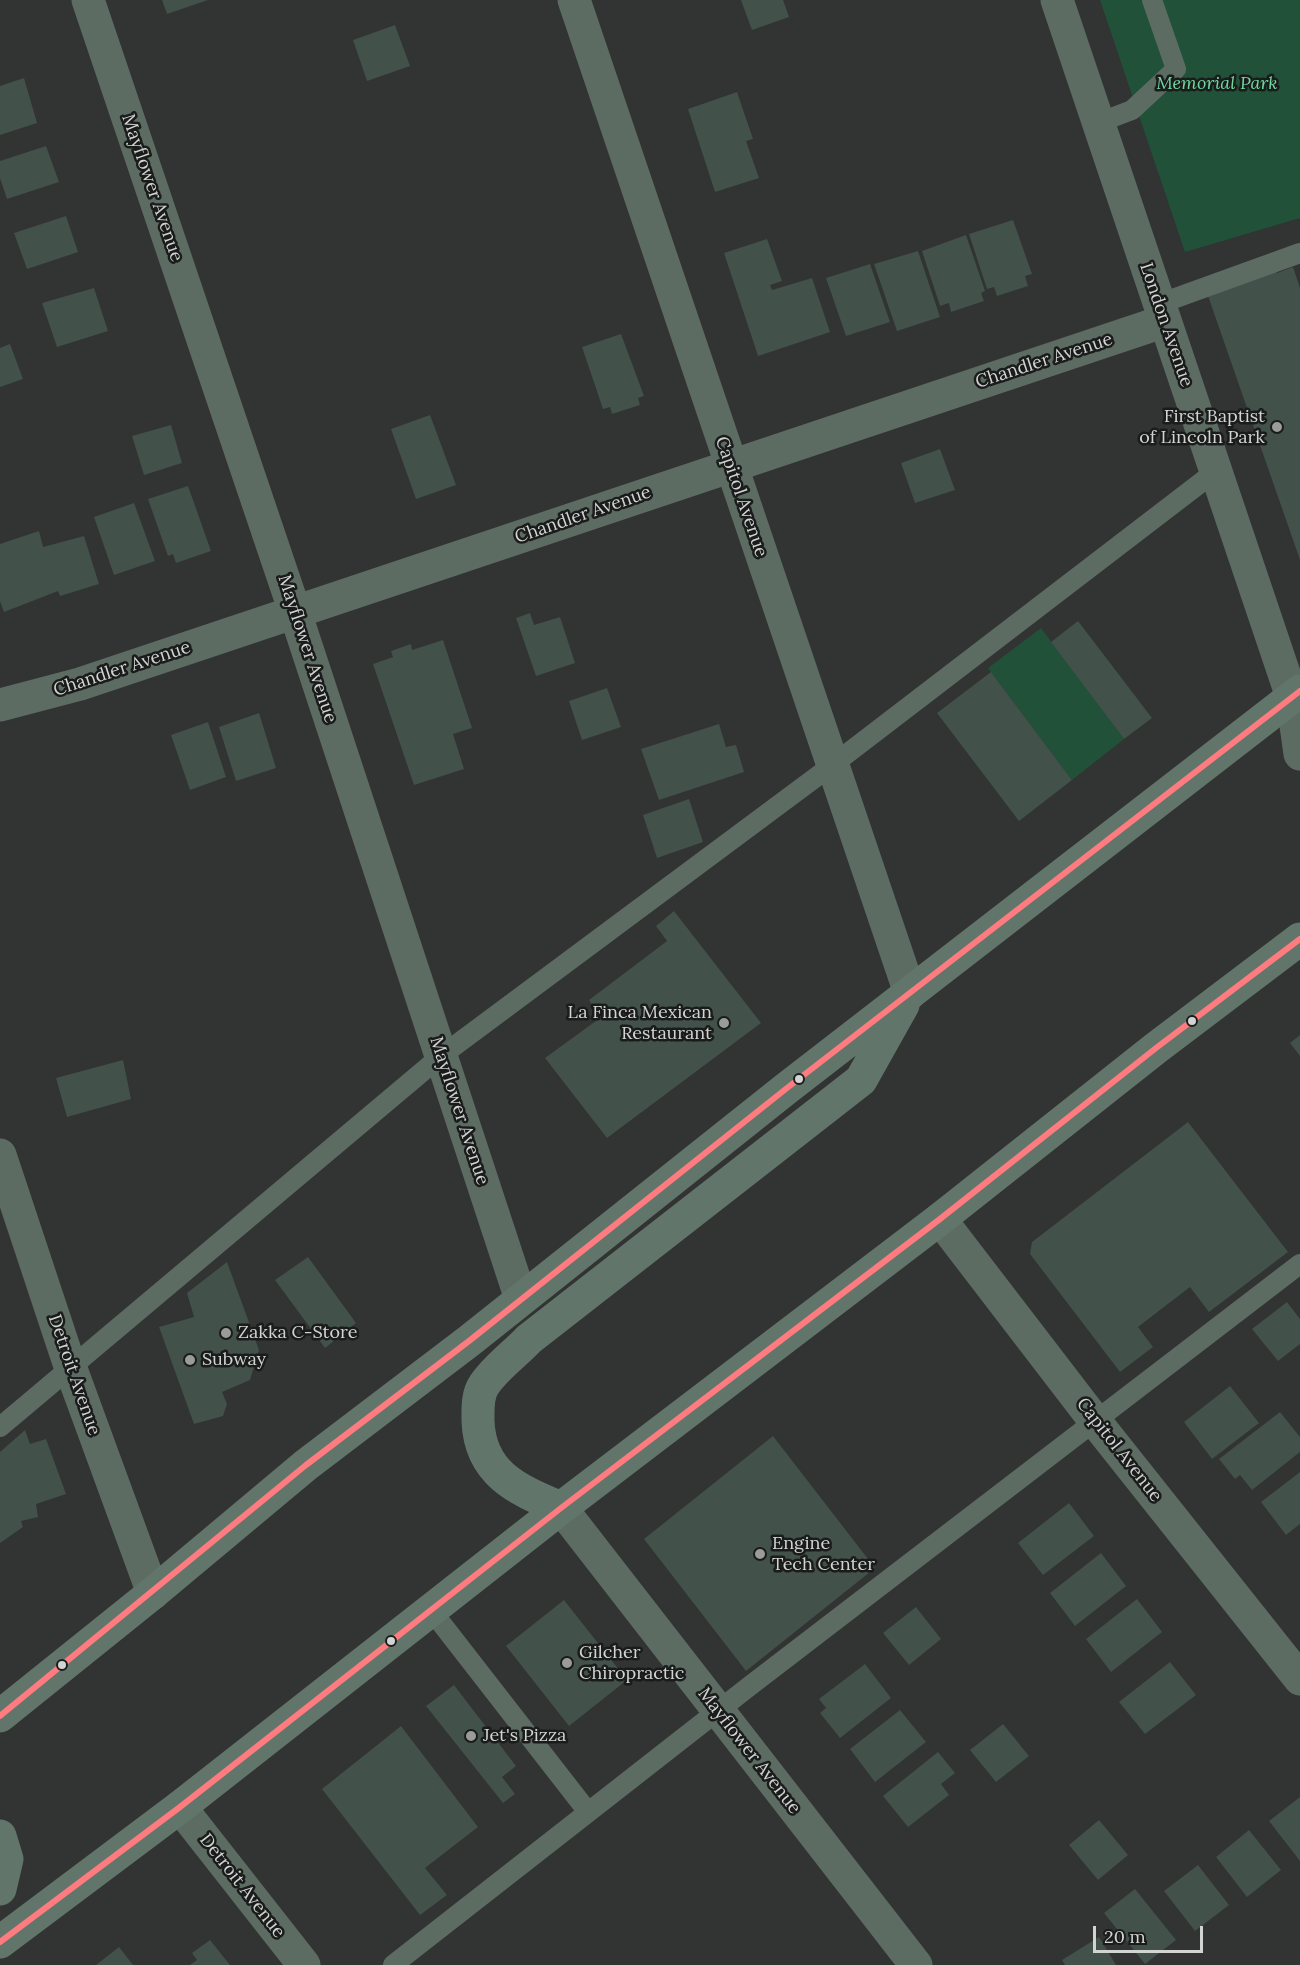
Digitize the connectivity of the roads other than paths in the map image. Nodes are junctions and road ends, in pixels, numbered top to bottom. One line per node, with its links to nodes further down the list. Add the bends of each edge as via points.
1 (88, 0): 10 (street, Mayflower Avenue)
2 (574, 0): 8 (street, Capitol Avenue)
3 (1057, 0): 5 (street, London Avenue)
4 (1152, 0): 5 (lane, via 1176,69 1132,110)
5 (1098, 123): 7 (street, London Avenue)
6 (1300, 254): 7 (lane)
7 (1162, 313): 8 (street, Chandler Avenue); 9 (street, London Avenue)
8 (730, 465): 10 (street, Chandler Avenue); 14 (street, Capitol Avenue)
9 (1216, 471): 11 (street, London Avenue); 14 (lane)
10 (295, 612): 12 (street, Chandler Avenue, via 80,684); 17 (street, Mayflower Avenue)
11 (1296, 694): 13 (street, London Avenue); 16 (main road)
12 (0, 705)
13 (1300, 754)
14 (831, 766): 16 (street, Capitol Avenue); 17 (lane)
15 (1300, 939): 19 (main road)
16 (910, 993): 21 (main road); 25 (main road, via 861,1080 529,1339 483,1386 478,1406 479,1432 493,1468 516,1489)
17 (441, 1056): 21 (street, Mayflower Avenue); 22 (lane)
18 (0, 1155): 22 (street, Detroit Avenue)
19 (940, 1219): 23 (street, Capitol Avenue); 25 (main road)
20 (1300, 1264): 23 (lane)
21 (521, 1299): 26 (main road, via 306,1465)
22 (71, 1369): 24 (lane); 26 (street, Detroit Avenue)
23 (1095, 1421): 28 (street, Capitol Avenue); 29 (lane)
24 (0, 1427)
25 (561, 1508): 27 (main road); 29 (street, Mayflower Avenue)
26 (153, 1593): 30 (main road)
27 (431, 1610): 31 (main road); 32 (lane)
28 (1300, 1680)
29 (717, 1711): 32 (lane); 38 (street, Mayflower Avenue)
30 (0, 1716)
31 (180, 1807): 35 (main road); 36 (street, Detroit Avenue)
32 (588, 1812): 37 (lane)
33 (0, 1836): 34 (main road, via 7,1858)
34 (0, 1889)
35 (0, 1942)
36 (304, 1965)
37 (393, 1965)
38 (916, 1965)

